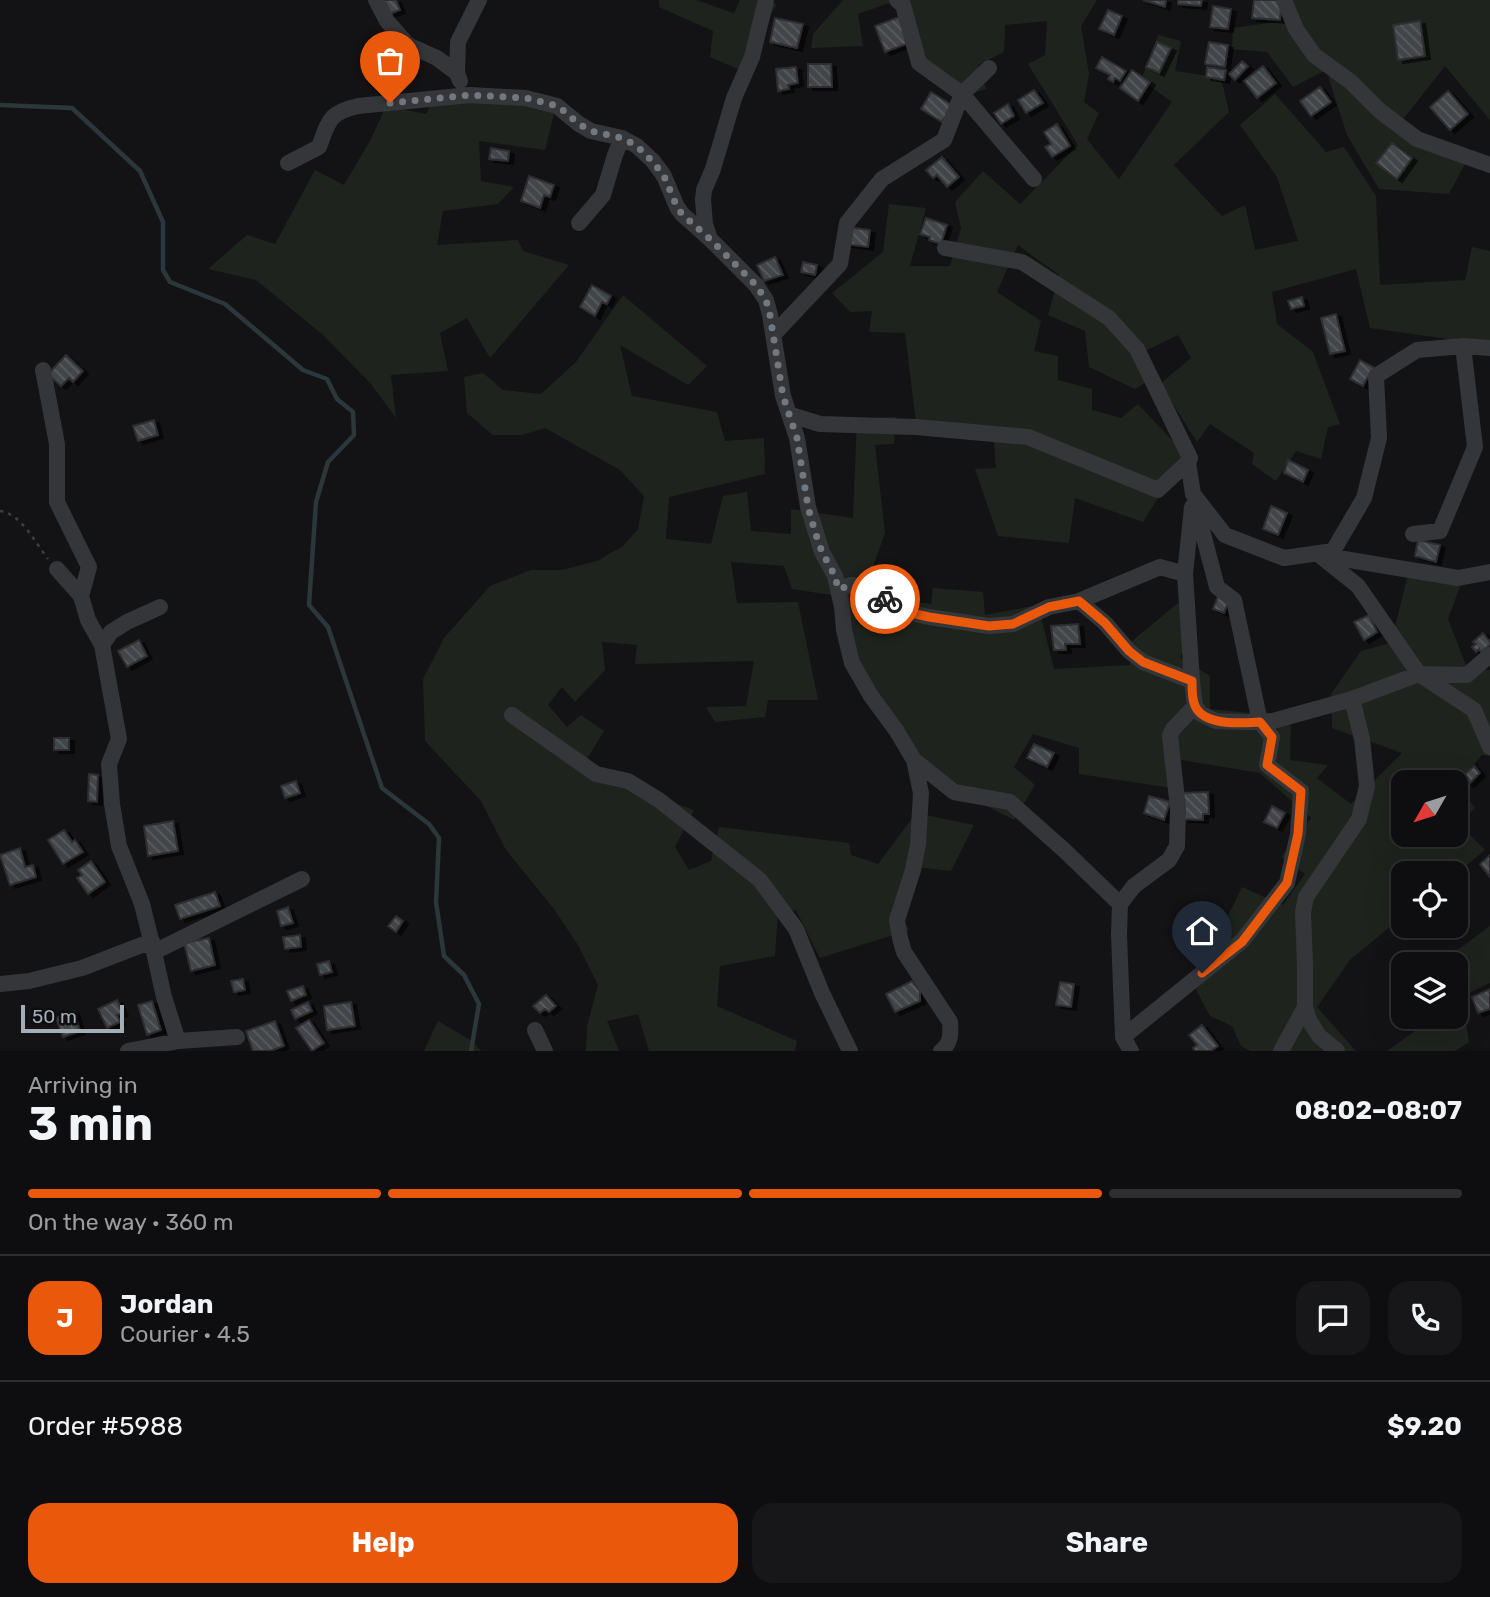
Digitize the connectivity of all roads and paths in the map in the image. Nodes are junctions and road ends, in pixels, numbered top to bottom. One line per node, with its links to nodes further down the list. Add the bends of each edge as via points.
1 (376, 0): 7 (street, via 408,45)
2 (479, 0): 7 (street, via 458,42)
3 (766, 0): 15 (street, via 752,57 704,190)
4 (1284, 0): 12 (street, via 1314,55 1380,111 1417,139)
5 (903, 2): 8 (street, via 919,63)
6 (989, 68): 8 (street)
7 (457, 73): 9 (street)
8 (962, 94): 13 (street); 17 (street, via 944,140 882,179 847,223 841,264)
9 (470, 95): 10 (street, via 526,98 558,106 591,131); 11 (street, via 345,109 330,119 319,147)
10 (622, 138): 14 (street, via 603,195); 15 (street, via 653,162 677,207)
11 (288, 163)
12 (1490, 165)
13 (1034, 179)
14 (579, 223)
15 (710, 239): 17 (street, via 756,285 766,300)
16 (945, 248): 22 (street, via 1022,262 1109,318 1137,349)
17 (774, 334): 21 (street, via 783,396)
18 (1463, 346): 19 (street); 25 (street, via 1475,447 1440,531); 26 (street, via 1417,350 1376,376 1379,438 1364,498 1333,551)
19 (1490, 348)
20 (43, 370): 31 (street, via 57,444 57,502 89,567)
21 (791, 415): 22 (street, via 820,424 1028,437 1158,490); 30 (street, via 808,507)
22 (1188, 462): 23 (street)
23 (1193, 494): 26 (street, via 1225,535 1284,558); 29 (street); 41 (street, via 1217,587 1234,600)
24 (0, 511): 27 (path, via 27,528)
25 (1413, 534)
26 (1318, 554): 28 (street, via 1458,578); 36 (street, via 1358,586)
27 (57, 569): 31 (street)
28 (1490, 572)
29 (1185, 574): 32 (street, via 1160,567); 37 (street)
30 (838, 589): 32 (street, via 862,586 911,613 989,626 1013,624 1049,607); 43 (street, via 852,663)
31 (81, 596): 34 (street)
32 (1079, 601): 37 (street, via 1143,662)
33 (160, 607): 34 (street, via 111,632)
34 (102, 645): 46 (street, via 119,739 109,764 119,846)
35 (1490, 655): 36 (street, via 1467,675)
36 (1419, 674): 38 (street); 42 (street, via 1474,710)
37 (1192, 681): 39 (street)
38 (1352, 699): 41 (street); 48 (street, via 1367,786 1359,819 1306,897)
39 (1195, 706): 41 (street, via 1216,722); 45 (street, via 1170,736 1177,846 1169,860 1134,886)
40 (512, 715): 55 (street, via 596,774 628,781 659,800 760,880 796,929)
41 (1260, 722): 52 (street, via 1272,737 1267,765 1301,791 1298,834 1287,883 1242,942)
42 (1490, 747)
43 (914, 760): 45 (street, via 954,792 1010,802); 56 (street, via 921,793 918,844 897,920 904,952 950,1022 951,1034)
44 (302, 879): 46 (street)
45 (1119, 904): 52 (street)
46 (153, 946): 47 (street, via 82,968); 51 (street)
47 (0, 984)
48 (1305, 1007): 57 (street); 58 (street, via 1319,1036)
49 (535, 1030): 54 (street)
50 (237, 1037): 51 (street)
51 (178, 1041): 53 (street)
52 (1127, 1044)
53 (128, 1051)
54 (545, 1051)
55 (849, 1051)
56 (941, 1051)
57 (1281, 1051)
58 (1337, 1051)

